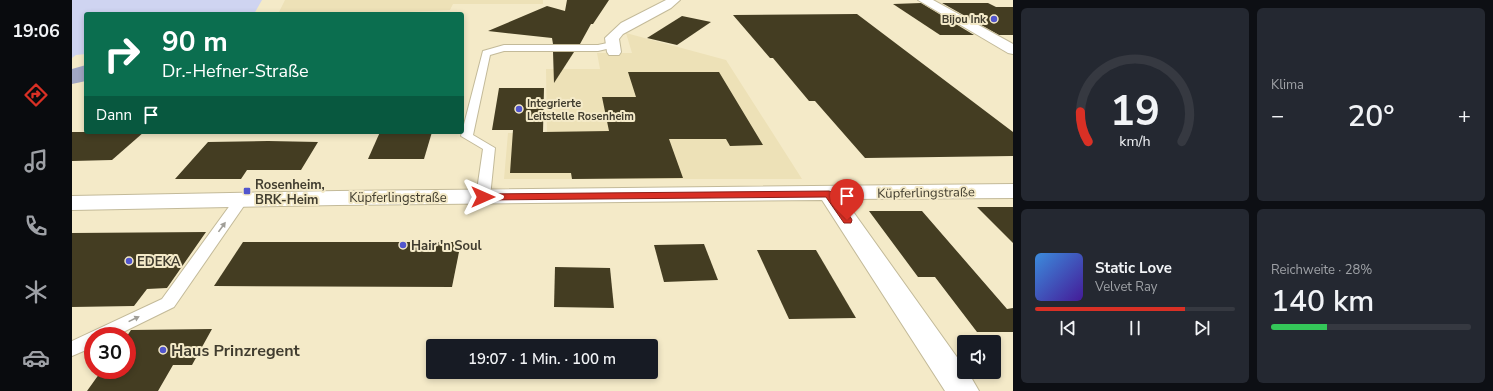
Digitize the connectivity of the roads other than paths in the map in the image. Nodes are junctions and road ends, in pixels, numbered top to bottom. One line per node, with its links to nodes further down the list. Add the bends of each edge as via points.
1 (674, 0): 3 (street, via 664,8 619,29 612,38)
2 (924, 0): 4 (street)
3 (613, 48): 7 (lane, via 504,48 486,53 467,136 489,148)
4 (1013, 50)
5 (1013, 191): 6 (street, Küpferlingstraße)
6 (829, 194): 7 (street, Küpferlingstraße); 13 (street)
7 (483, 197): 8 (street, Küpferlingstraße)
8 (241, 200): 9 (street, Küpferlingstraße); 10 (lane, one-way to 8, via 168,303)
9 (72, 203)
10 (118, 327)
11 (84, 343): 12 (lane)
12 (72, 349)
13 (963, 391)

